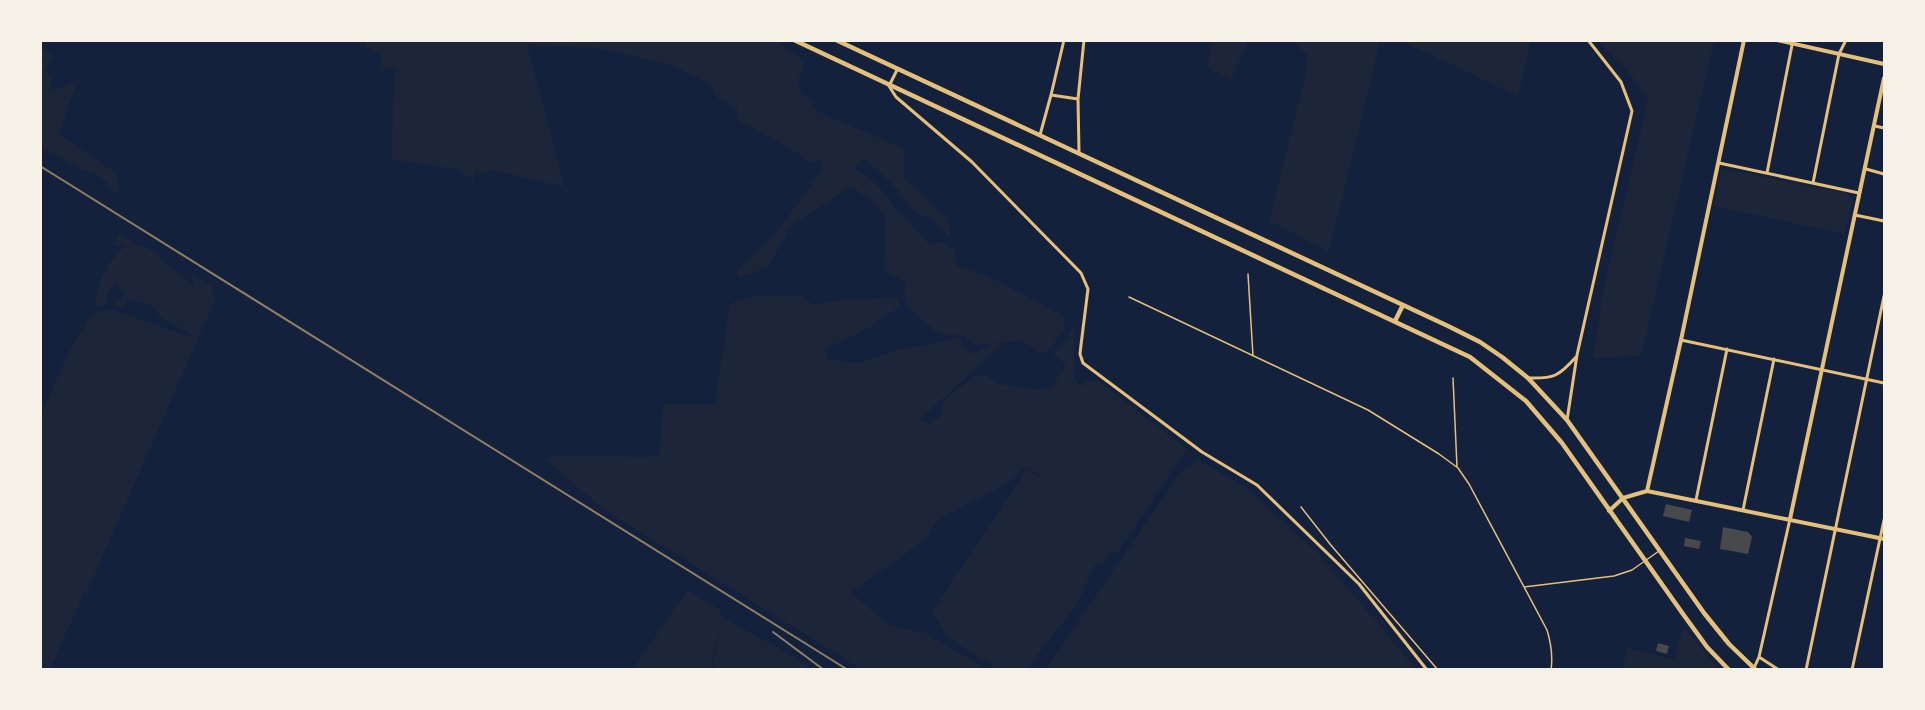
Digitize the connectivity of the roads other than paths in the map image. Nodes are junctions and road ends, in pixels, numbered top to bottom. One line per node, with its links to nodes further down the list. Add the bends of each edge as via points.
1 (795, 40): 14 (main road)
2 (837, 40): 12 (main road)
3 (1064, 40): 15 (street)
4 (1084, 40): 16 (street)
5 (1588, 40): 36 (street, via 1621,81 1632,111)
6 (1744, 40): 21 (street)
7 (1777, 40): 9 (street)
8 (1846, 40): 10 (street)
9 (1792, 42): 10 (street); 23 (street)
10 (1839, 54): 11 (street); 25 (street)
11 (1884, 64)
12 (897, 70): 14 (street); 19 (main road)
13 (1884, 78): 17 (street)
14 (889, 86): 33 (main road); 60 (street, via 896,97 972,162 1081,273 1088,289 1080,354 1083,363 1202,452 1257,485 1359,584)
15 (1051, 95): 16 (street); 19 (street)
16 (1078, 99): 20 (street)
17 (1875, 126): 18 (street); 22 (street)
18 (1884, 128)
19 (1040, 136): 20 (main road)
20 (1079, 154): 32 (main road)
21 (1719, 163): 23 (street); 34 (street)
22 (1866, 169): 24 (street); 26 (street)
23 (1767, 173): 25 (street)
24 (1884, 174)
25 (1813, 183): 26 (street)
26 (1859, 193): 27 (street)
27 (1855, 215): 28 (street); 39 (street)
28 (1884, 222)
29 (1248, 274): 37 (lane)
30 (1884, 296): 42 (street)
31 (1129, 297): 37 (lane)
32 (1404, 305): 33 (main road); 41 (main road, via 1480,342)
33 (1395, 321): 50 (main road, via 1470,357 1520,396 1562,443)
34 (1682, 340): 35 (street); 46 (street)
35 (1726, 349): 38 (street); 48 (street)
36 (1577, 355): 41 (street, via 1552,378); 44 (street)
37 (1253, 356): 45 (lane, via 1368,410)
38 (1774, 359): 39 (street); 51 (street)
39 (1822, 369): 42 (street); 52 (street)
40 (1452, 378): 45 (lane)
41 (1528, 378): 44 (main road)
42 (1866, 379): 43 (street); 54 (street)
43 (1884, 383)
44 (1567, 420): 47 (main road)
45 (1458, 468): 58 (lane)
46 (1647, 491): 47 (street); 48 (street)
47 (1623, 498): 50 (street); 56 (main road)
48 (1696, 501): 51 (street)
49 (1301, 507): 61 (lane)
50 (1609, 511): 57 (main road)
51 (1743, 511): 52 (street)
52 (1790, 519): 54 (street); 59 (street)
53 (1884, 520): 55 (street)
54 (1835, 528): 55 (street); 66 (street)
55 (1883, 539): 67 (street)
56 (1660, 550): 57 (lane); 64 (main road, via 1716,628)
57 (1647, 561): 58 (lane, via 1614,576); 63 (main road, via 1707,647)
58 (1523, 587): 62 (lane, via 1547,630)
59 (1759, 657): 64 (street); 65 (street)
60 (1427, 669)
61 (1438, 669)
62 (1551, 669)
63 (1729, 669)
64 (1755, 669)
65 (1779, 669)
66 (1806, 669)
67 (1852, 669)

